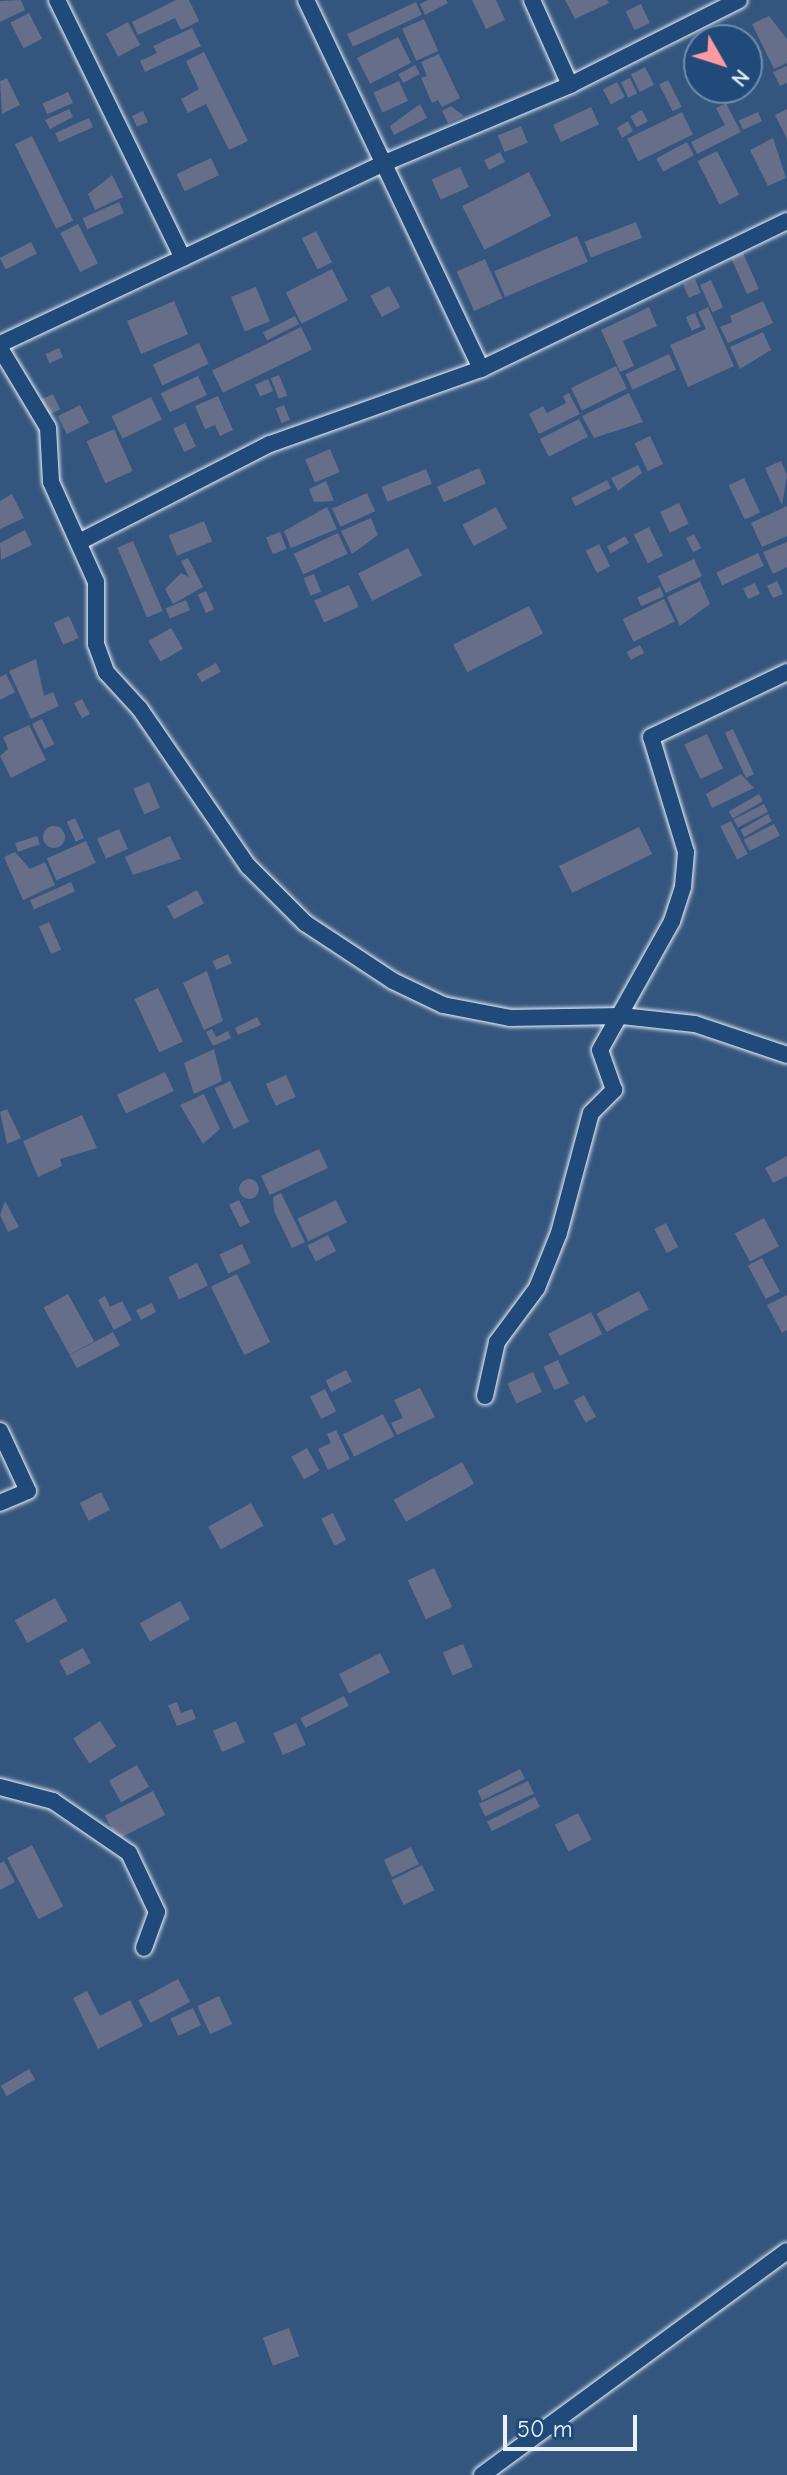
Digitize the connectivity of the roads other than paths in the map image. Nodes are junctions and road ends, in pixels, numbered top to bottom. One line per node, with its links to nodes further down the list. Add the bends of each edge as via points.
1 (57, 0): 8 (street)
2 (306, 0): 6 (street)
3 (532, 0): 5 (street)
4 (739, 0): 5 (street)
5 (570, 85): 6 (street)
6 (387, 162): 8 (street); 10 (street)
7 (787, 221): 10 (street)
8 (183, 258): 9 (street)
9 (0, 346): 11 (street, via 48,428 51,482)
10 (481, 369): 11 (street, via 270,444)
11 (81, 541): 13 (street, via 96,582 96,644 106,672 140,709 248,866 305,923 393,981 443,1005 510,1018)
12 (787, 672): 13 (street, via 651,737 686,852 683,887)
13 (622, 1016): 14 (street, via 695,1024); 15 (street, via 600,1050 614,1090 591,1113 559,1233 537,1288 497,1342)
14 (787, 1055)
15 (485, 1396)
16 (0, 1431): 17 (street, via 28,1491)
17 (0, 1503)
18 (0, 1787): 19 (street, via 53,1801 129,1853 157,1912)
19 (144, 1948)
20 (787, 2251): 21 (street)
21 (482, 2475)

